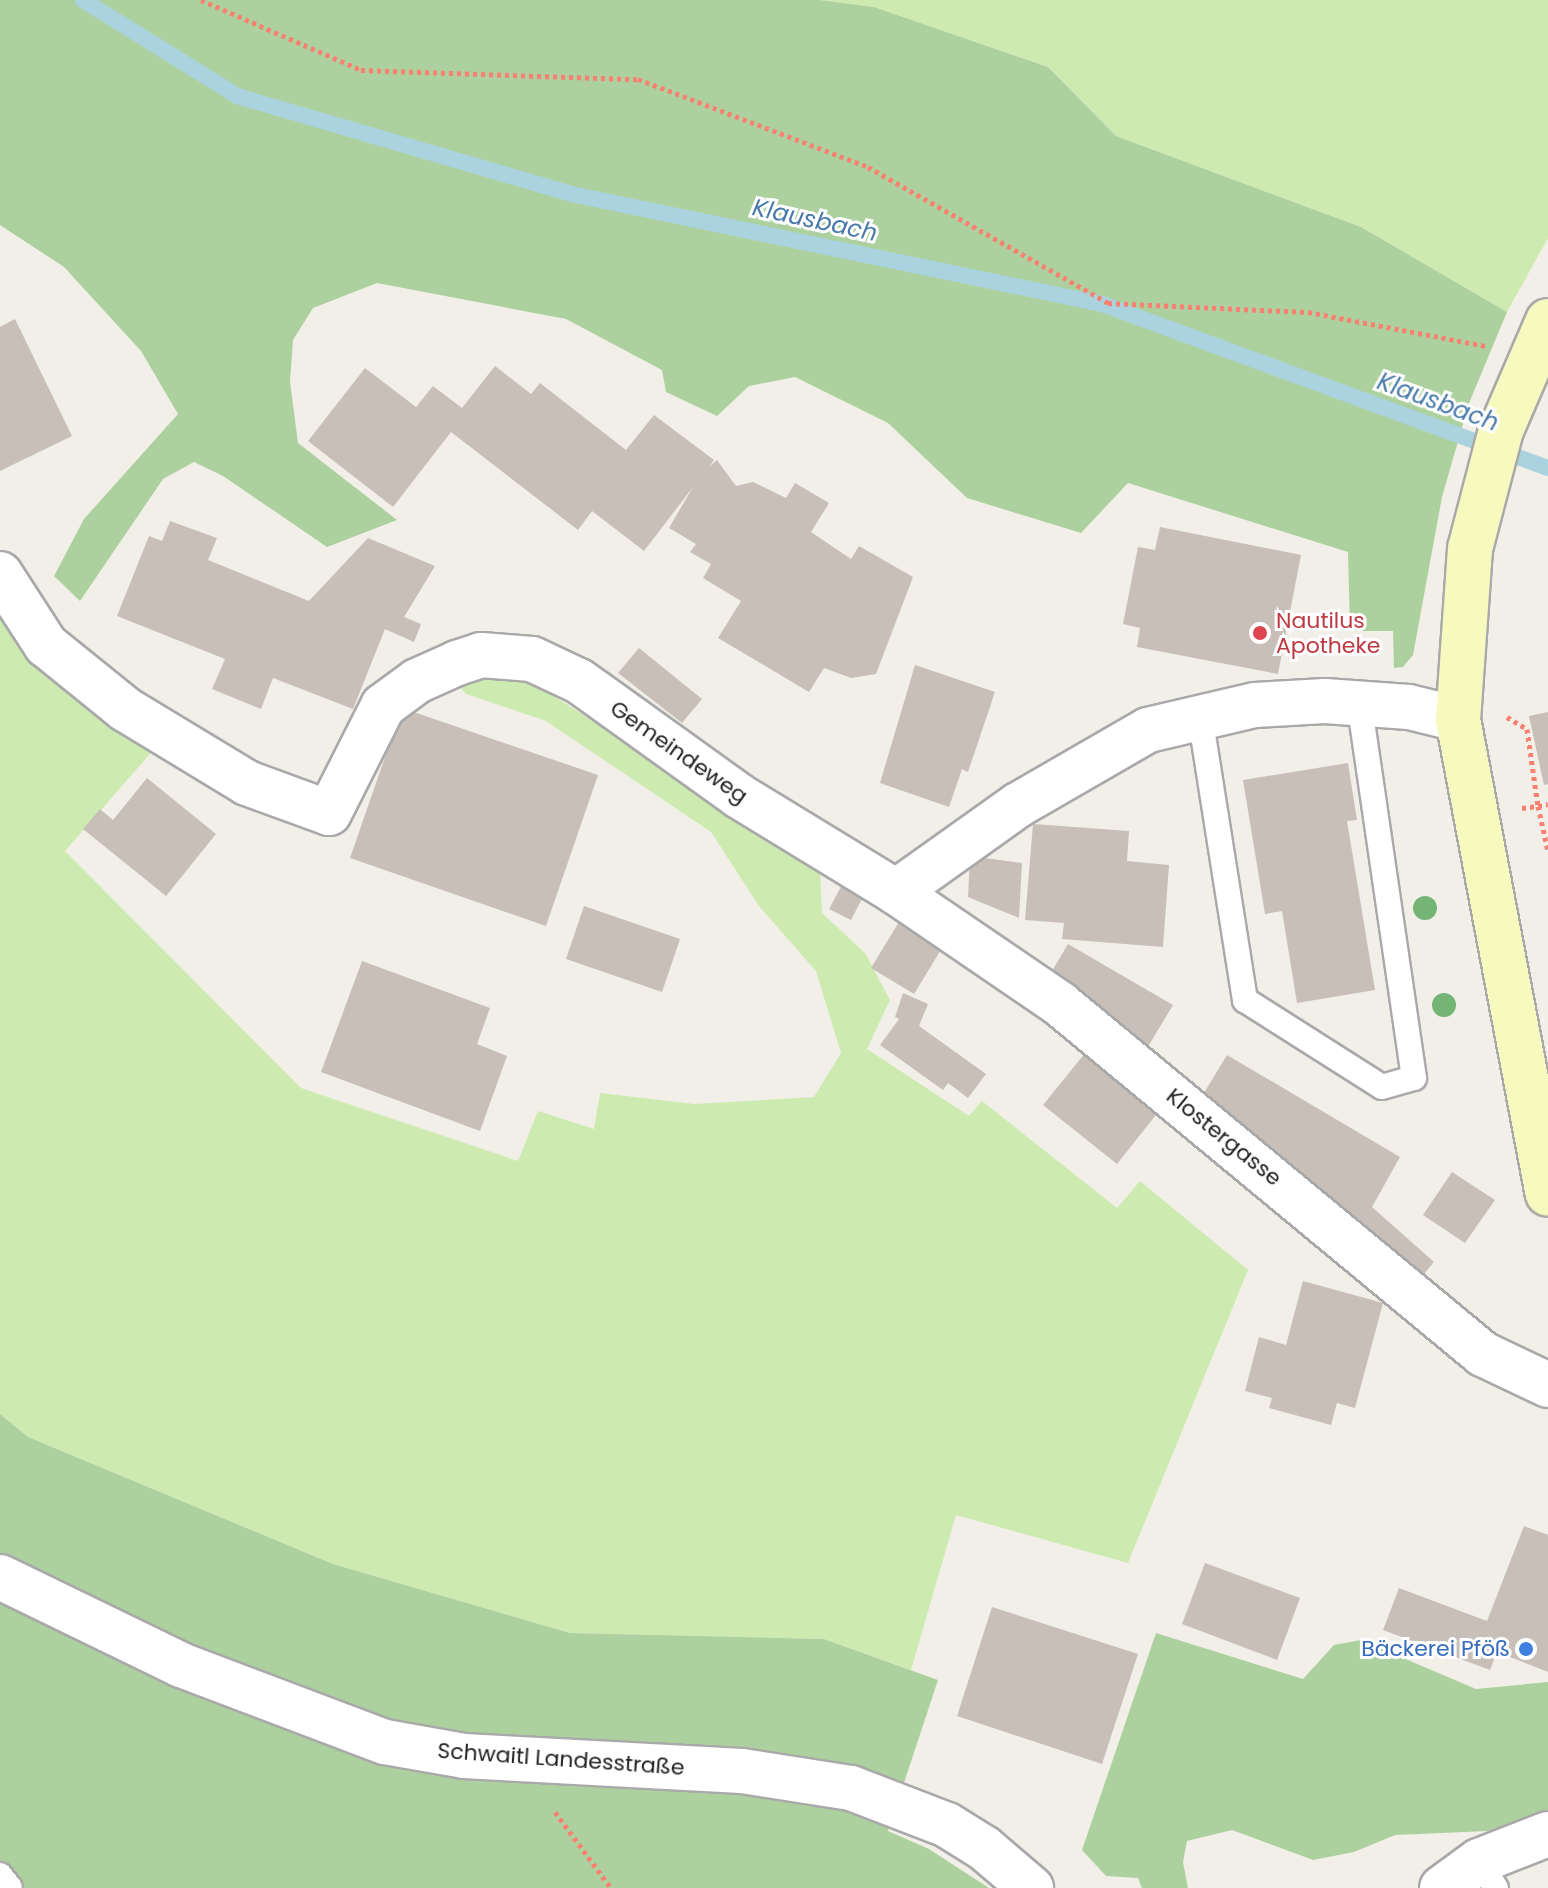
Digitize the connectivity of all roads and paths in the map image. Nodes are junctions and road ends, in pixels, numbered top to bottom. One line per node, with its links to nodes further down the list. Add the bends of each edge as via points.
1 (201, 0): 2 (path, via 361,70 638,79 868,167 1108,303 1308,312)
2 (1534, 336): 5 (main road, via 1501,430 1470,549)
3 (0, 574): 11 (street, Gemeindeweg, via 46,645 125,709 247,783 329,813 383,706 417,681 481,655 532,659 579,681 739,796)
4 (1359, 703): 5 (street); 6 (street, via 1255,705); 6 (lane, via 1414,1078 1382,1087 1245,1000)
5 (1477, 714): 8 (path, via 1527,729); 12 (main road)
6 (1200, 716): 11 (street, via 1148,730 1018,805)
7 (1548, 804): 8 (path)
8 (1538, 806): 9 (path); 10 (path)
9 (1509, 811)
10 (1548, 851)
11 (896, 892): 13 (street, Klostergasse, via 1060,1004 1483,1354)
12 (1548, 1194)
13 (1548, 1385)
14 (0, 1577): 21 (street, Schwaitl Landesstraße, via 181,1665 385,1742 464,1756 742,1771 851,1788 947,1825)
15 (551, 1809): 20 (path, via 563,1817)
16 (1548, 1834): 17 (street)
17 (1488, 1874): 22 (street)
18 (0, 1875): 19 (lane)
19 (10, 1888)
20 (611, 1888)
21 (1031, 1888)
22 (1442, 1888)

